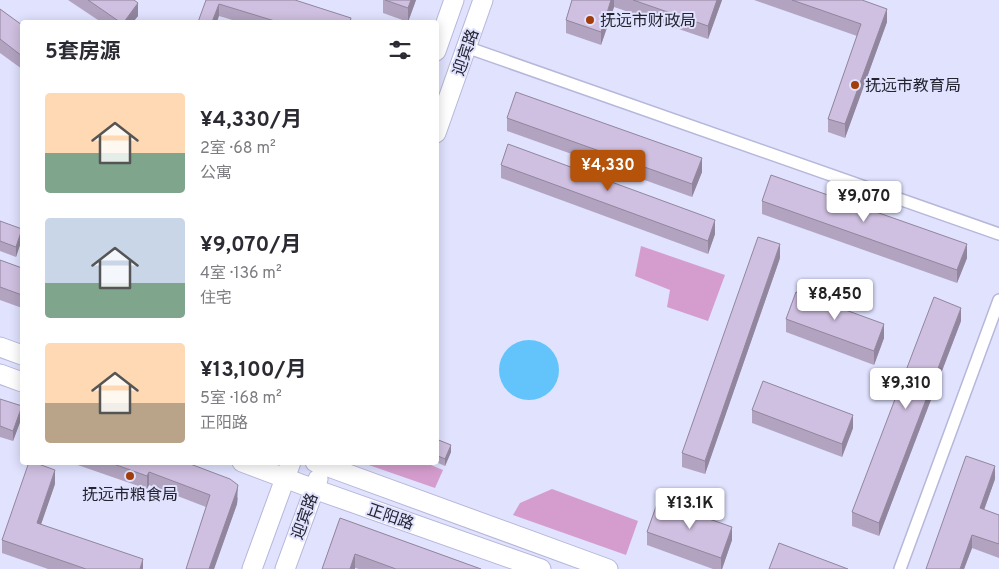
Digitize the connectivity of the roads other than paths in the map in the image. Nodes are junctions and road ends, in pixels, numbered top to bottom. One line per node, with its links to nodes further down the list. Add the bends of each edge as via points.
1 (454, 0): 3 (main road, 迎宾路)
2 (483, 0): 4 (main road, 迎宾路)
3 (439, 42)
4 (466, 47): 5 (main road, 迎宾路); 6 (street)
5 (439, 124)
6 (999, 234)
7 (999, 300): 21 (street)
8 (0, 347): 9 (main road)
9 (20, 354)
10 (0, 374): 11 (main road)
11 (20, 381)
12 (259, 465): 15 (main road, 正阳路)
13 (320, 465): 16 (main road, 迎宾路)
14 (326, 465): 20 (main road, 正阳路)
15 (288, 470): 16 (main road, 正阳路); 17 (main road, 迎宾路)
16 (314, 489): 18 (main road, 迎宾路); 19 (main road, 正阳路)
17 (252, 569)
18 (285, 569)
19 (541, 569)
20 (608, 569)
21 (900, 569)

